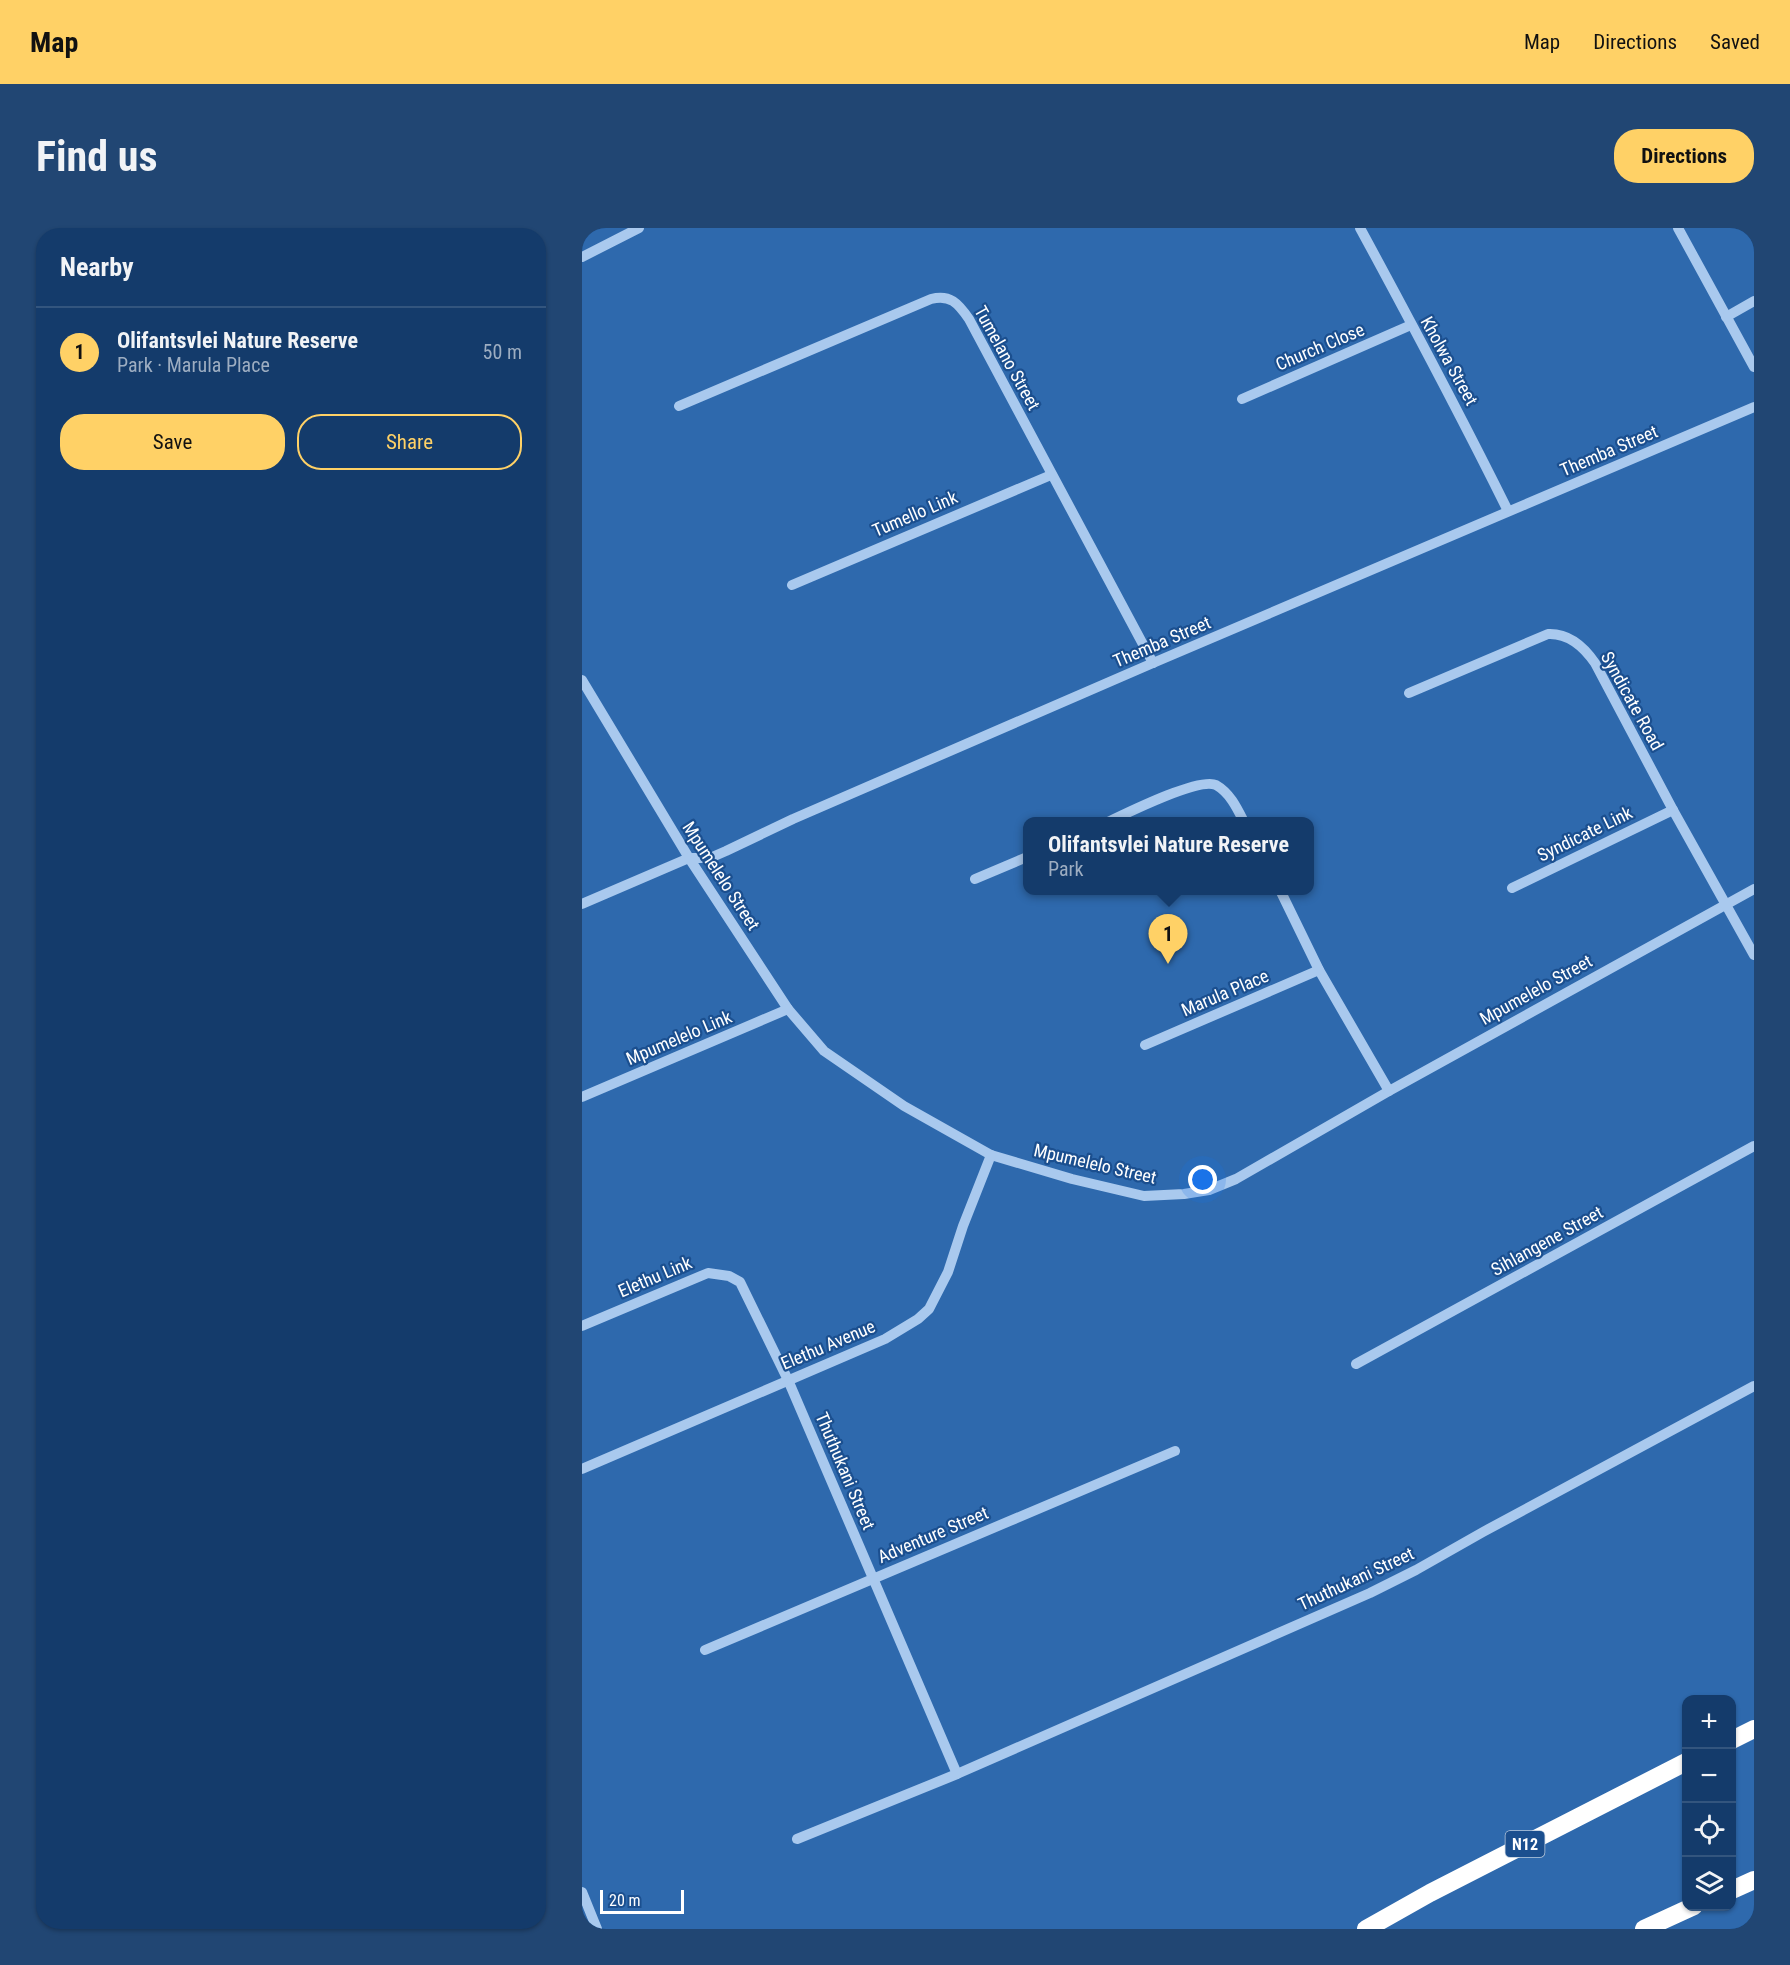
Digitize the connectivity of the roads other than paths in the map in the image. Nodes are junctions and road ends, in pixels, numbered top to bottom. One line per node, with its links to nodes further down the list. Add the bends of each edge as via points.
1 (639, 228): 4 (street)
2 (1360, 228): 7 (street, Kholwa Street)
3 (1678, 228): 6 (street)
4 (582, 257)
5 (1754, 301): 6 (street)
6 (1726, 317): 8 (street)
7 (1411, 325): 9 (street, Church Close); 13 (street, Kholwa Street)
8 (1754, 367)
9 (1242, 399)
10 (680, 406): 12 (street, Tumelano Street, via 931,299 946,297 958,303 969,319)
11 (1754, 407): 13 (street, Themba Street)
12 (1051, 475): 14 (street, Tumello Link); 15 (street, Tumelano Street)
13 (1508, 511): 15 (street, Themba Street)
14 (792, 585)
15 (1153, 663): 21 (street, Themba Street, via 710,858)
16 (582, 680): 21 (street, Mpumelelo Street)
17 (1409, 693): 18 (street, Syndicate Road, via 1548,634 1562,635 1585,650 1595,663)
18 (1673, 810): 24 (street, Syndicate Link); 28 (street, Syndicate Road)
19 (1119, 817): 20 (street, via 1206,783 1227,794)
20 (1241, 817)
21 (689, 858): 27 (street, Themba Street); 31 (street, Mpumelelo Street)
22 (1023, 859): 23 (street)
23 (975, 879)
24 (1512, 888)
25 (1754, 889): 28 (street, Mpumelelo Street)
26 (1282, 895): 30 (street)
27 (582, 904)
28 (1726, 904): 29 (street); 33 (street, Mpumelelo Street)
29 (1754, 955)
30 (1319, 970): 32 (street, Marula Place); 33 (street)
31 (788, 1010): 34 (street, Mpumelelo Link); 36 (street, Mpumelelo Street, via 824,1051 904,1106)
32 (1144, 1045)
33 (1389, 1091): 36 (street, Mpumelelo Street, via 1236,1179 1209,1190 1144,1196)
34 (582, 1097)
35 (1754, 1146): 38 (street, Sihlangene Street)
36 (991, 1155): 39 (street, Elethu Avenue, via 948,1272 929,1309 885,1339)
37 (582, 1326): 39 (street, Elethu Link, via 698,1276 716,1272 743,1286)
38 (1356, 1364)
39 (788, 1380): 42 (street, Elethu Avenue); 43 (street, Thuthukani Street)
40 (1754, 1386): 48 (street, Thuthukani Street, via 1407,1575)
41 (1175, 1450): 43 (street, Adventure Street)
42 (582, 1469)
43 (873, 1578): 44 (street, Adventure Street); 48 (street, Thuthukani Street)
44 (705, 1650)
45 (1754, 1729): 46 (highway)
46 (1736, 1738)
47 (1682, 1764): 55 (highway, N12)
48 (957, 1773): 49 (street, Thuthukani Street)
49 (797, 1839)
50 (1754, 1880): 51 (highway)
51 (1736, 1888)
52 (582, 1892): 54 (street)
53 (1683, 1911): 56 (highway)
54 (595, 1928)
55 (1366, 1929)
56 (1644, 1929)

